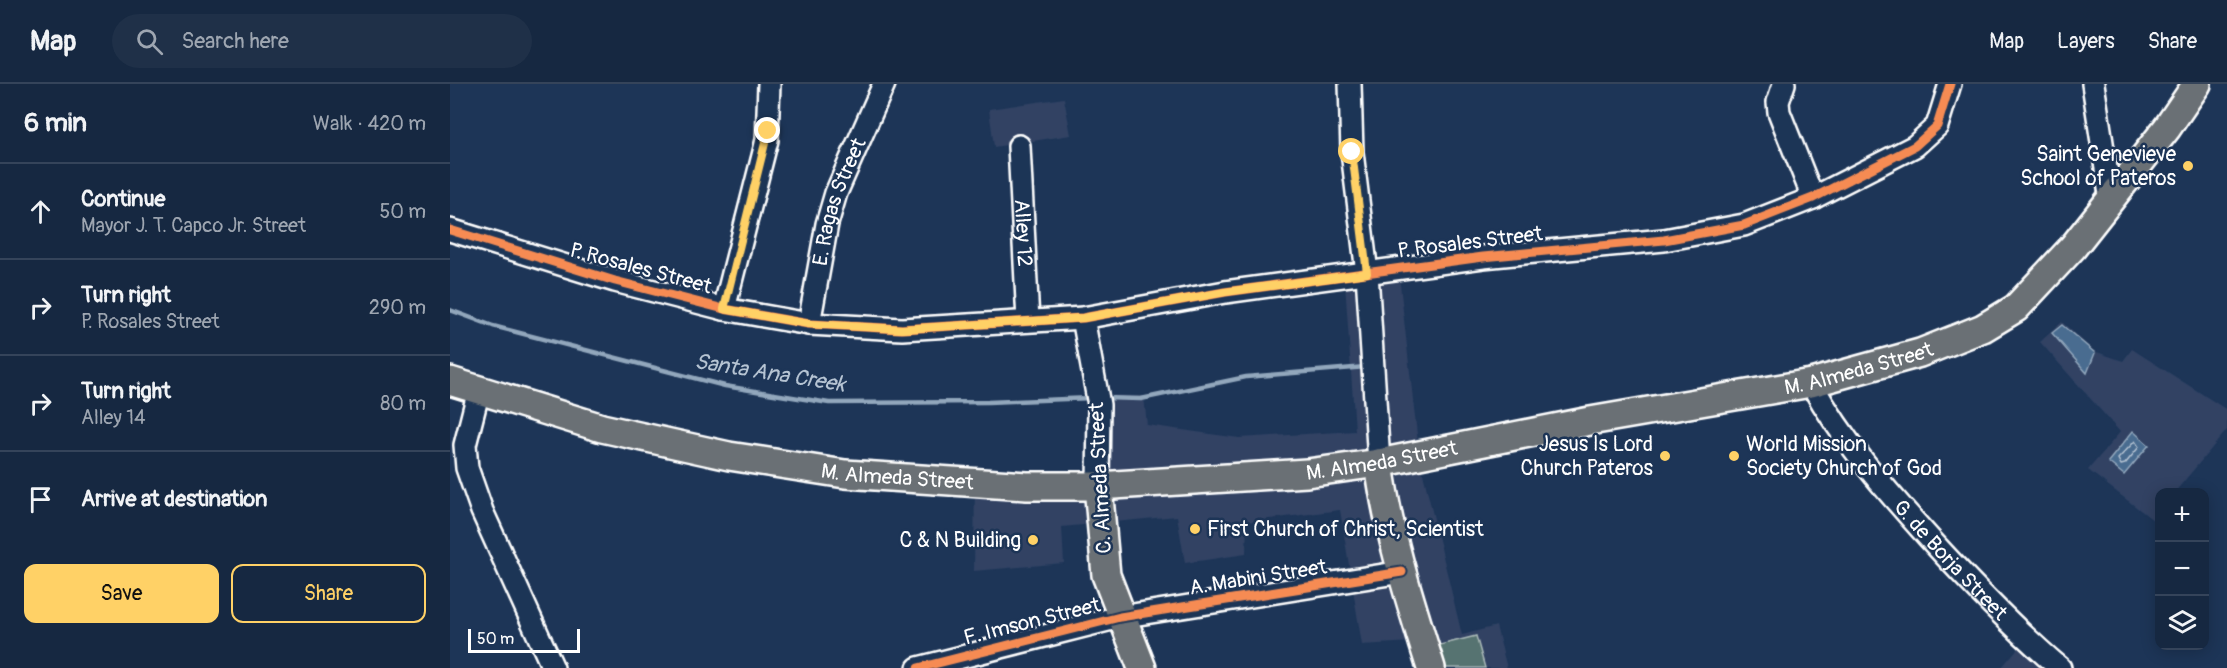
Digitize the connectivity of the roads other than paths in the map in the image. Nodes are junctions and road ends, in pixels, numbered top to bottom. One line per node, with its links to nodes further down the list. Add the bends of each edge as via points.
1 (769, 84): 13 (street, via 767,140)
2 (884, 84): 16 (street, E. Ragas Street, via 836,193)
3 (1350, 84): 12 (street, via 1352,152)
4 (1784, 84): 9 (street, via 1779,112)
5 (1950, 84): 9 (street, P. Rosales Street, via 1937,126 1924,140)
6 (2093, 84): 10 (street)
7 (2197, 84): 10 (main road, M. Almeda Street)
8 (1019, 146): 15 (street, Alley 12)
9 (1813, 198): 12 (street, P. Rosales Street, via 1744,225 1664,240 1564,248)
10 (2111, 201): 18 (main road, M. Almeda Street, via 2022,303 1983,328 1920,353)
11 (450, 230): 13 (street, P. Rosales Street, via 615,281)
12 (1367, 273): 14 (street, P. Rosales Street, via 1225,292); 20 (street)
13 (724, 309): 16 (street, P. Rosales Street)
14 (1083, 318): 15 (street, P. Rosales Street); 21 (street, C. Almeda Street, via 1099,405)
15 (1028, 321): 16 (street, P. Rosales Street, via 902,329)
16 (809, 324)
17 (450, 381): 19 (main road, M. Almeda Street)
18 (1811, 383): 20 (main road, M. Almeda Street); 28 (street, G. de Borja Street, via 1833,423 1873,475 1984,597)
19 (479, 390): 21 (main road, M. Almeda Street, via 602,428 741,458 845,474 932,481); 24 (street, via 465,445 467,468 482,511)
20 (1379, 463): 21 (main road, M. Almeda Street, via 1315,472); 22 (main road)
21 (1098, 486): 23 (main road, C. Almeda Street, via 1106,575)
22 (1402, 572): 23 (street, A. Mabini Street); 27 (main road)
23 (1120, 617): 25 (street, F. Imson Street); 26 (main road, C. Almeda Street)
24 (553, 668)
25 (918, 668)
26 (1142, 668)
27 (1431, 668)
28 (2060, 668)

